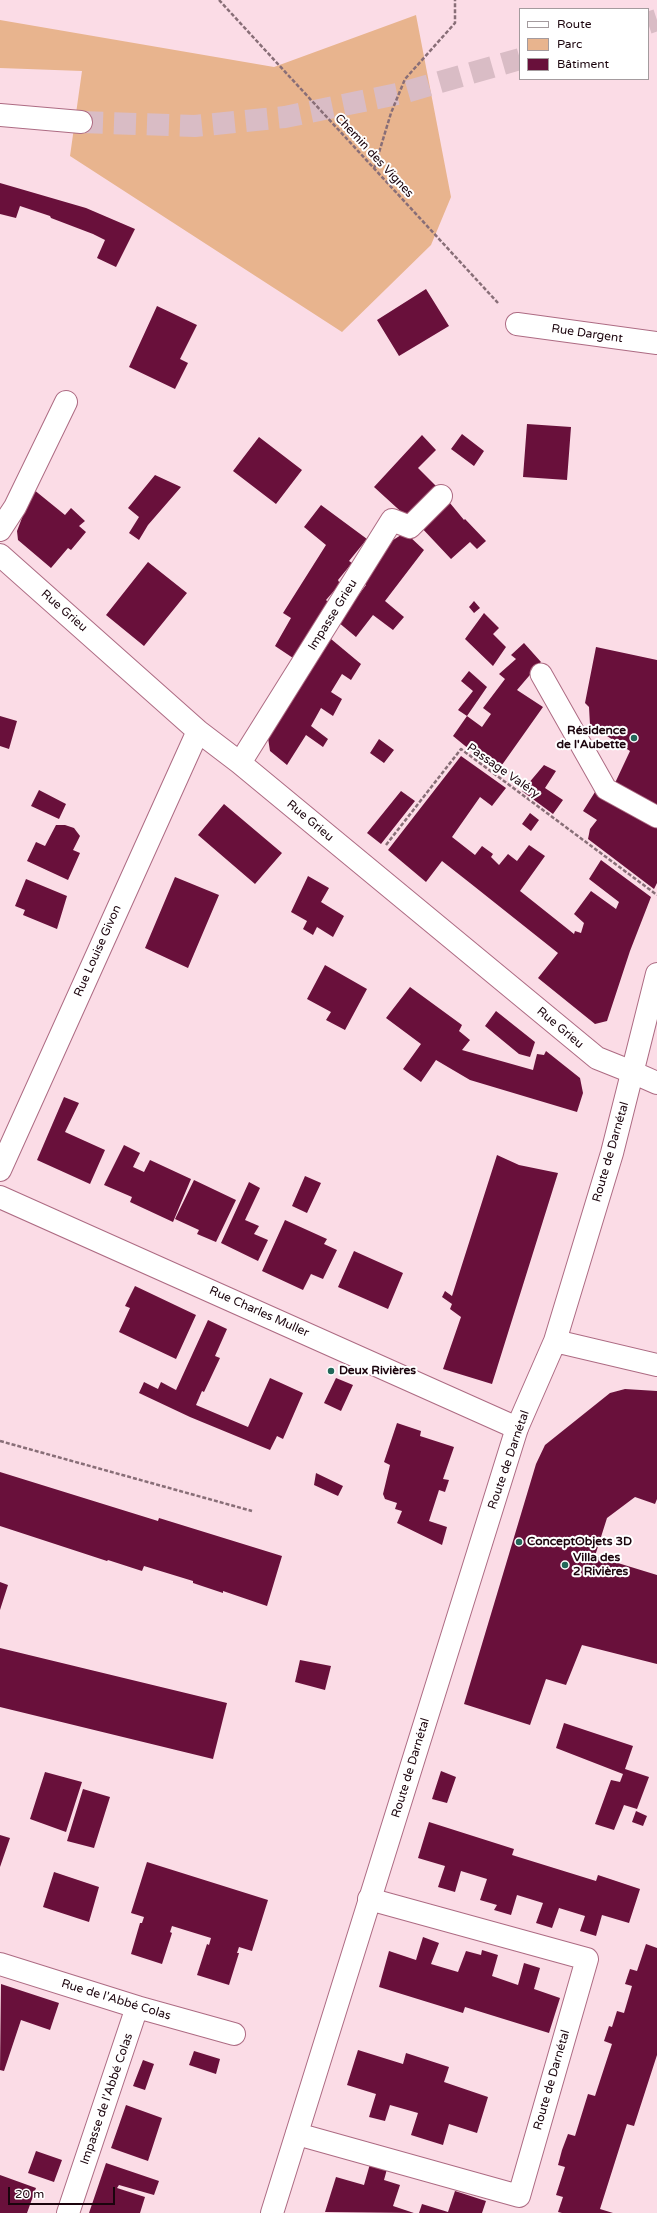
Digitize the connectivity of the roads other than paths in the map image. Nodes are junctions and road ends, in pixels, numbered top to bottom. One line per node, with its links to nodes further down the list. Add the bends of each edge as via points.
1 (0, 115): 2 (street)
2 (80, 122)
3 (517, 324): 4 (street, Rue Dargent)
4 (657, 343)
5 (66, 402): 7 (street, via 15,507)
6 (441, 496): 11 (street, Impasse Grieu, via 410,527 392,520)
7 (0, 530)
8 (0, 555): 10 (street, Rue Grieu)
9 (541, 674): 12 (lane, via 606,789)
10 (198, 731): 11 (street, Rue Grieu); 16 (street, Rue Louise Givon)
11 (240, 763): 14 (street, Rue Grieu, via 596,1058)
12 (657, 817)
13 (657, 974): 14 (street, Route de Darnétal)
14 (632, 1072): 15 (street, Rue Grieu); 18 (street, Route de Darnétal, via 612,1153)
15 (657, 1083)
16 (0, 1170)
17 (0, 1197): 20 (street, Rue Charles Muller)
18 (555, 1341): 19 (street); 20 (street, Route de Darnétal)
19 (657, 1365)
20 (517, 1428): 21 (street, Route de Darnétal)
21 (369, 1899): 25 (street, Route de Darnétal); 25 (street, Route de Darnétal, via 587,1959 519,2196)
22 (0, 1964): 23 (street, Rue de l'Abbé Colas)
23 (138, 2007): 24 (street, Rue de l'Abbé Colas); 26 (street, Impasse de l'Abbé Colas)
24 (234, 2034)
25 (297, 2134): 27 (street, Route de Darnétal)
26 (68, 2213)
27 (272, 2213)

